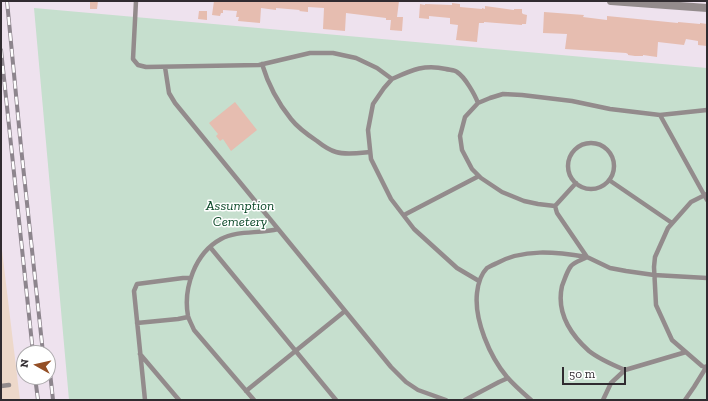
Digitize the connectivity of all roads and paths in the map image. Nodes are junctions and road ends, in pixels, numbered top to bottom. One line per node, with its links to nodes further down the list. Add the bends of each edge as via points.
1 (136, 1): 5 (lane, via 133,59 138,65 146,67)
2 (611, 1): 3 (street)
3 (707, 8)
4 (262, 64): 5 (lane); 6 (lane, via 310,53 333,53 356,58); 10 (lane, via 276,97 291,119 306,134 336,152)
5 (166, 67): 18 (lane, via 169,93 175,103)
6 (392, 79): 7 (lane, via 427,66 457,72 467,83); 10 (lane, via 373,104 368,130)
7 (478, 103): 9 (lane, via 503,94 522,95); 11 (lane, via 465,117 460,136 462,150 472,169)
8 (707, 110): 9 (lane)
9 (660, 115): 14 (lane)
10 (370, 152): 16 (lane, via 391,199)
11 (479, 176): 15 (lane, via 502,192 524,201); 16 (lane)
12 (609, 180): 13 (lane, via 604,185 592,189); 13 (lane, via 614,168 610,154 600,145 593,143 580,146 570,157 569,171); 17 (lane)
13 (576, 183): 15 (lane)
14 (706, 197): 17 (lane, via 691,202)
15 (555, 206): 20 (lane, via 557,213)
16 (404, 215): 24 (lane, via 414,229 457,268)
17 (672, 223): 21 (lane, via 656,258)
18 (278, 229): 19 (lane, via 234,235 221,239); 25 (lane)
19 (210, 247): 22 (lane, via 200,257); 28 (lane)
20 (587, 257): 21 (lane, via 610,268); 24 (lane, via 547,252 514,256 486,269); 32 (lane, via 571,266 564,280 561,306 564,319 570,330 591,352)
21 (654, 275): 23 (lane); 29 (lane, via 656,305 672,340)
22 (191, 278): 26 (lane, via 187,296); 27 (lane, via 137,284 134,291)
23 (707, 278)
24 (479, 281): 33 (lane, via 476,299 485,341)
25 (345, 311): 28 (lane); 41 (lane, via 406,382 418,390)
26 (188, 316): 27 (lane); 36 (lane, via 194,330)
27 (137, 323): 30 (lane)
28 (296, 351): 36 (lane); 40 (lane)
29 (686, 352): 31 (lane, via 702,366); 32 (lane)
30 (140, 354): 37 (lane); 38 (lane)
31 (707, 367): 45 (lane)
32 (625, 370): 44 (lane, via 611,383)
33 (508, 378): 42 (lane); 43 (lane)
34 (9, 385): 35 (lane)
35 (1, 386)
36 (246, 391): 39 (lane)
37 (145, 400)
38 (179, 400)
39 (254, 400)
40 (336, 400)
41 (446, 400)
42 (465, 400)
43 (531, 400)
44 (602, 400)
45 (685, 400)

